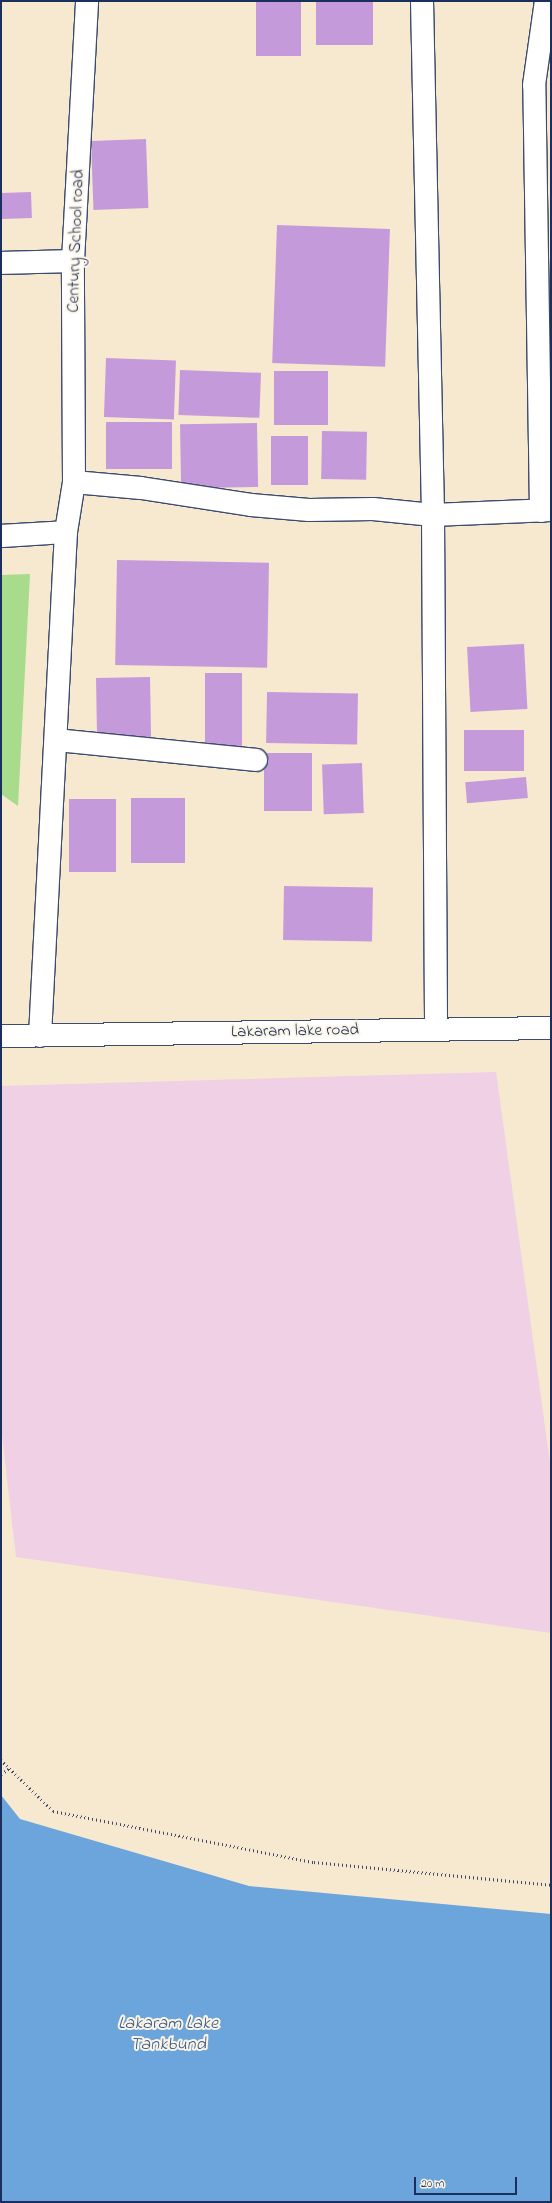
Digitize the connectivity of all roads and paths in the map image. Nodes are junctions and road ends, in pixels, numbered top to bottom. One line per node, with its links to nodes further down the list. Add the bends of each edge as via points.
1 (87, 1): 4 (street, Century School road)
2 (422, 1): 8 (street)
3 (546, 1): 7 (street, via 534,85)
4 (73, 261): 5 (street); 6 (street, Century School road)
5 (1, 262)
6 (74, 482): 8 (street, via 141,488 251,505 310,510 373,509); 9 (street, Century School road)
7 (546, 511): 8 (street)
8 (433, 515): 13 (street)
9 (66, 532): 10 (street); 11 (street, Century School road)
10 (1, 536)
11 (56, 740): 12 (street); 16 (street, Century School road)
12 (256, 760)
13 (436, 1028): 14 (street, Lakaram lake road); 16 (street, Lakaram lake road)
14 (551, 1028)
15 (1, 1036): 16 (street, Lakaram lake road)
16 (40, 1036)
17 (1, 1760): 18 (path)
18 (10, 1768): 19 (path); 20 (path, via 53,1811 314,1862)
19 (1, 1774)
20 (551, 1885)

